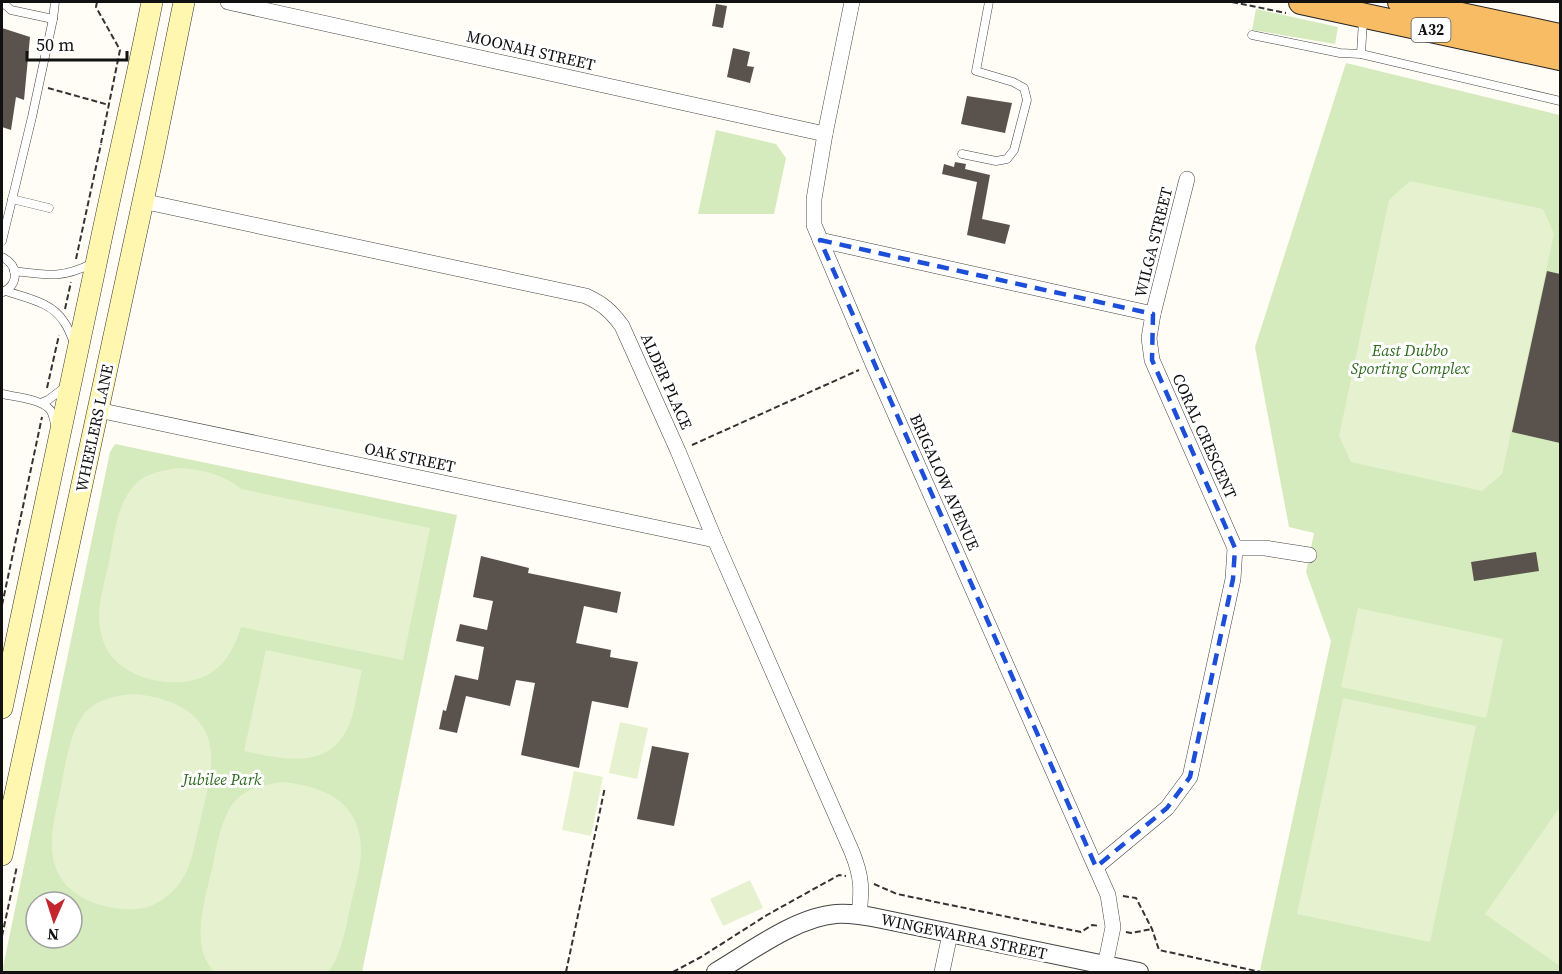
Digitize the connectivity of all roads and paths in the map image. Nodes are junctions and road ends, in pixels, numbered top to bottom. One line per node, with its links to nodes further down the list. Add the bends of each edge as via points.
1 (2, 2): 11 (lane, via 11,10)
2 (55, 2): 11 (lane)
3 (152, 2): 18 (main road, WHEELERS LANE)
4 (184, 2): 24 (main road, WHEELERS LANE)
5 (228, 2): 19 (street, MOONAH STREET)
6 (852, 2): 19 (street, BRIGALOW AVENUE)
7 (989, 2): 21 (lane, via 976,71 1024,88 1027,100 1014,150 1007,159)
8 (1301, 2): 10 (highway, A32)
9 (1400, 2): 13 (highway, A32)
10 (1363, 15): 14 (lane); 15 (highway, A32)
11 (53, 19): 16 (lane)
12 (1252, 34): 14 (lane)
13 (1560, 36)
14 (1360, 54): 17 (lane)
15 (1560, 58)
16 (39, 86): 18 (path); 23 (lane)
17 (1560, 101)
18 (129, 111): 29 (main road, WHEELERS LANE)
19 (825, 134): 26 (street, BRIGALOW AVENUE, via 814,199 814,225)
20 (101, 144): 31 (path)
21 (962, 154)
22 (1187, 179): 33 (street, WILGA STREET)
23 (12, 199): 25 (lane); 27 (lane)
24 (142, 201): 40 (main road, WHEELERS LANE); 42 (street, ALDER PLACE, via 586,296 600,303 622,326)
25 (49, 208)
26 (820, 240): 33 (street); 36 (street, BRIGALOW AVENUE)
27 (2, 241)
28 (2, 257): 30 (lane)
29 (96, 261): 31 (lane); 35 (main road, WHEELERS LANE)
30 (14, 271): 31 (lane, via 49,275); 32 (lane, via 13,282)
31 (74, 272): 34 (path)
32 (4, 292): 34 (lane, via 43,303)
33 (1153, 314): 44 (street, CORAL CRESCENT, via 1149,338 1152,360)
34 (63, 320): 35 (lane); 39 (path)
35 (78, 351): 37 (main road, WHEELERS LANE)
36 (873, 364): 42 (path); 50 (street, BRIGALOW AVENUE)
37 (72, 381): 39 (lane); 41 (main road, WHEELERS LANE)
38 (2, 394): 39 (lane)
39 (43, 403): 41 (lane, via 52,413); 46 (path)
40 (98, 410): 43 (street, OAK STREET); 49 (main road, WHEELERS LANE)
41 (59, 441): 47 (main road, WHEELERS LANE)
42 (678, 451): 43 (street, ALDER PLACE)
43 (715, 540): 52 (street, ALDER PLACE, via 859,869)
44 (1235, 548): 45 (street); 50 (street, CORAL CRESCENT, via 1233,579 1190,777 1167,808)
45 (1309, 555)
46 (2, 605)
47 (2, 708)
48 (604, 787): 55 (path)
49 (2, 855)
50 (1096, 867): 51 (street, BRIGALOW AVENUE)
51 (1108, 895): 54 (street, BRIGALOW AVENUE, via 1113,927); 59 (path, via 1136,898 1159,950)
52 (859, 915): 53 (street, WINGEWARRA STREET); 56 (street, WINGEWARRA STREET, via 836,914 791,927)
53 (950, 934): 54 (street, WINGEWARRA STREET); 57 (street)
54 (1105, 966): 58 (street, WINGEWARRA STREET)
55 (566, 972)
56 (716, 972)
57 (942, 972)
58 (1140, 972)
59 (1261, 972)

